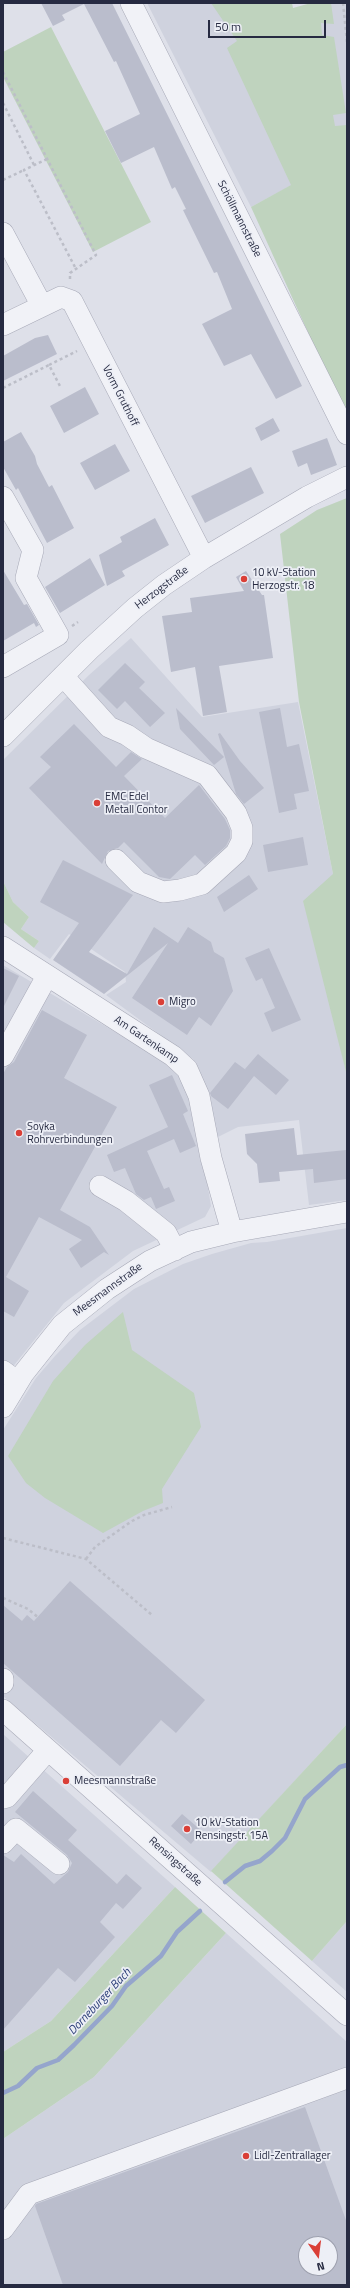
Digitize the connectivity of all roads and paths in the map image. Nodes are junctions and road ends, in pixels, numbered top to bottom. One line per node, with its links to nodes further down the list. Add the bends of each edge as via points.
1 (131, 3): 21 (street, Schöllmannstraße)
2 (344, 3): 3 (path)
3 (347, 42)
4 (3, 72): 5 (path)
5 (7, 80): 6 (path); 8 (path)
6 (3, 82)
7 (3, 103): 9 (path)
8 (47, 159): 9 (path); 13 (path, via 96,255)
9 (34, 165): 10 (path)
10 (24, 170): 11 (path); 13 (path)
11 (3, 180)
12 (3, 233): 15 (street)
13 (76, 269): 14 (path, via 70,274)
14 (72, 301): 15 (street, via 61,297); 17 (street, Vorm Gruthoff)
15 (42, 306): 16 (street)
16 (3, 325)
17 (94, 343): 18 (path); 24 (street, Vorm Gruthoff)
18 (49, 365): 19 (path); 20 (path)
19 (3, 388)
20 (61, 388)
21 (347, 434)
22 (347, 477): 24 (street, Herzogstraße, via 307,496)
23 (3, 497): 25 (street, via 33,550 26,578 58,635)
24 (204, 558): 26 (street, Herzogstraße, via 134,608)
25 (3, 667)
26 (63, 676): 27 (street, Herzogstraße); 28 (street, via 109,727 146,748 207,775 236,813 242,828 242,841 236,853 202,884 180,890 163,892 138,882)
27 (3, 736)
28 (116, 860)
29 (3, 947): 30 (street, Am Gartenkamp)
30 (47, 976): 31 (street); 34 (street, Am Gartenkamp, via 173,1056 187,1069 199,1096 211,1158)
31 (3, 1056)
32 (100, 1186): 35 (street, via 126,1201 166,1233)
33 (347, 1212): 34 (street, Meesmannstraße)
34 (232, 1232): 35 (street, Meesmannstraße, via 191,1242)
35 (175, 1250): 36 (street, Meesmannstraße, via 150,1261 107,1289 62,1325)
36 (11, 1376): 37 (street, Meesmannstraße)
37 (3, 1407)
38 (172, 1507): 40 (path, via 132,1521 95,1547)
39 (3, 1538): 40 (path)
40 (86, 1559): 42 (path)
41 (3, 1598): 43 (path, via 28,1609)
42 (152, 1616)
43 (40, 1619)
44 (3, 1678): 45 (street)
45 (3, 1683)
46 (3, 1710): 47 (street, Rensingstraße)
47 (48, 1750): 48 (street, via 7,1797); 51 (street, Rensingstraße)
48 (3, 1798)
49 (3, 1843): 50 (street, via 16,1829)
50 (59, 1864)
51 (347, 2015)
52 (347, 2078): 53 (street, via 29,2194)
53 (3, 2229)

